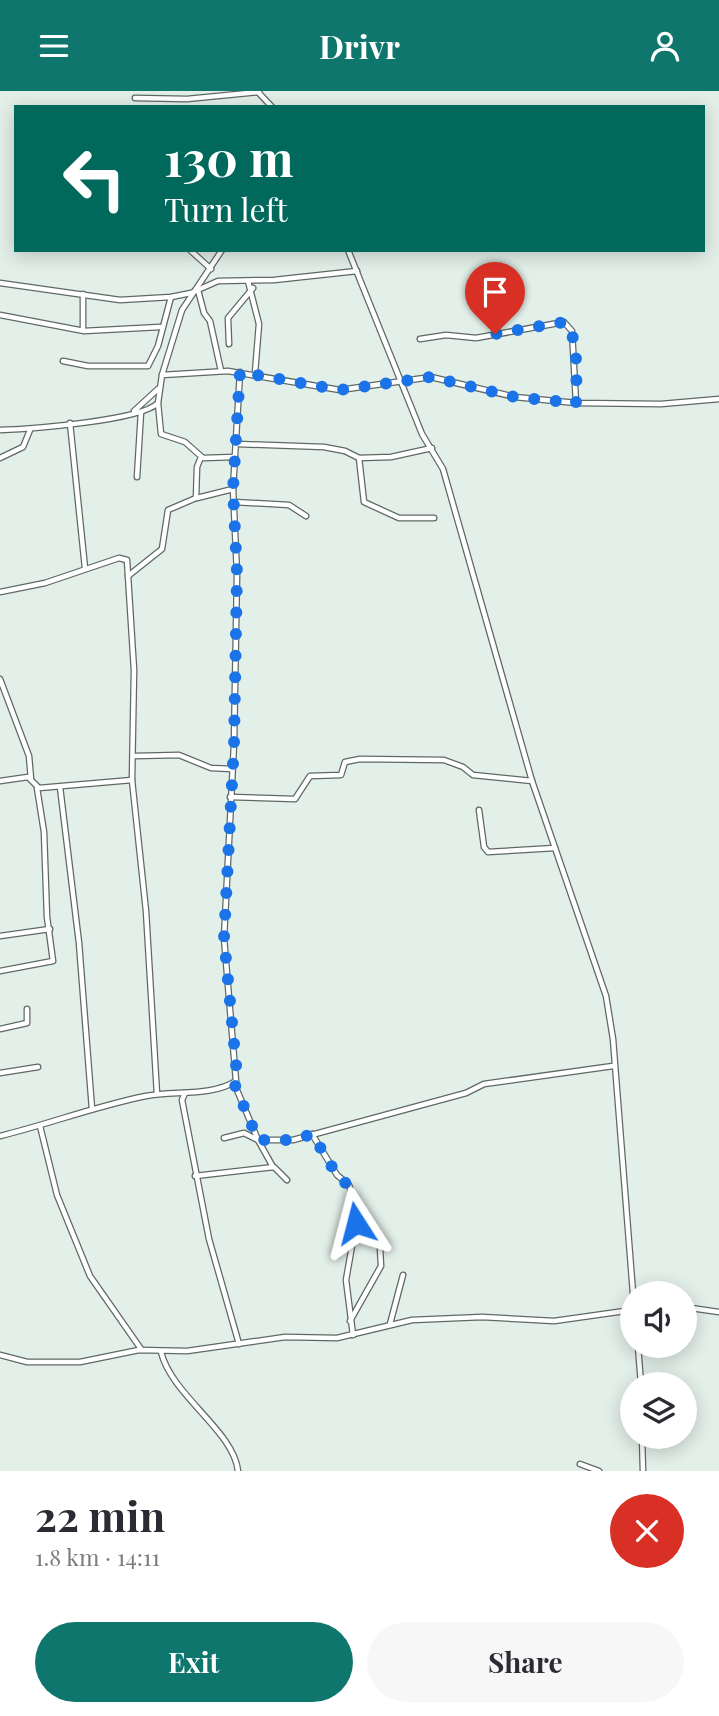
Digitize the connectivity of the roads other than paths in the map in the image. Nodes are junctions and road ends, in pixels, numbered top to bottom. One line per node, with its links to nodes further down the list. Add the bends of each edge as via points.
1 (258, 91): 2 (street, via 187,99); 3 (street)
2 (135, 98)
3 (270, 105)
4 (192, 252): 7 (street)
5 (221, 252): 7 (street)
6 (349, 252): 8 (street)
7 (211, 269): 14 (street)
8 (357, 271): 10 (street); 27 (street)
9 (248, 281): 10 (street); 12 (street, via 212,282); 13 (street)
10 (256, 281): 13 (street)
11 (0, 283): 15 (street)
12 (198, 290): 14 (street); 23 (street)
13 (253, 290): 21 (street, via 228,318); 25 (street, via 259,324)
14 (191, 293): 16 (street); 26 (street, via 177,322)
15 (83, 294): 16 (street, via 120,300); 19 (street)
16 (171, 297): 18 (street)
17 (0, 315): 19 (street)
18 (160, 327): 19 (street); 22 (street, via 158,346 146,367)
19 (83, 330)
20 (420, 339): 31 (street, via 446,335 476,338 564,322 572,331)
21 (229, 344)
22 (63, 362)
23 (221, 371): 24 (street); 26 (street)
24 (240, 372): 25 (street); 37 (street)
25 (255, 373): 27 (street, via 334,389)
26 (162, 375): 28 (street)
27 (400, 380): 31 (street, via 441,378 515,397); 38 (street)
28 (159, 389): 30 (street); 33 (street)
29 (719, 399): 31 (street)
30 (158, 403): 32 (street); 39 (street, via 161,434 185,442)
31 (576, 403)
32 (141, 412): 33 (street); 43 (street)
33 (130, 413): 34 (street)
34 (71, 422): 36 (street); 49 (street)
35 (0, 430): 36 (street)
36 (30, 430): 42 (street, via 23,447)
37 (238, 444): 40 (street); 41 (street, via 324,447)
38 (432, 448): 41 (street); 57 (street, via 460,523)
39 (201, 457): 40 (street); 45 (street)
40 (235, 457): 44 (street)
41 (359, 458): 48 (street, via 364,502 399,518)
42 (0, 459)
43 (138, 477)
44 (233, 489): 45 (street); 46 (street)
45 (196, 498): 50 (street, via 168,510 162,549)
46 (233, 502): 47 (street, via 289,505); 54 (street, via 237,573)
47 (306, 516)
48 (434, 519)
49 (85, 568): 50 (street, via 125,558); 51 (street, via 45,583)
50 (127, 576): 53 (street)
51 (0, 592)
52 (0, 679): 55 (street, via 32,766)
53 (135, 756): 54 (street, via 179,755 211,768); 56 (street)
54 (232, 769): 61 (street)
55 (31, 779): 58 (street); 60 (street)
56 (132, 780): 59 (street); 74 (street, via 146,911)
57 (532, 781): 61 (street, via 473,775 444,760 360,759 345,762 341,775 310,776 295,799); 63 (street)
58 (0, 782)
59 (60, 787): 60 (street); 75 (street)
60 (37, 788): 64 (street)
61 (230, 797): 72 (street, via 224,938 237,1075)
62 (479, 810): 63 (street, via 488,852)
63 (555, 848): 69 (street, via 606,996)
64 (50, 929): 65 (street); 66 (street, via 52,962)
65 (0, 936)
66 (0, 971)
67 (27, 1009): 68 (street, via 27,1023)
68 (0, 1029)
69 (613, 1066): 77 (street, via 484,1084 466,1093); 86 (street)
70 (38, 1067): 71 (street)
71 (0, 1073)
72 (234, 1083): 73 (street); 80 (street)
73 (186, 1092): 74 (street); 82 (street, via 181,1098)
74 (157, 1094): 75 (street)
75 (92, 1109): 76 (street)
76 (40, 1126): 78 (street); 94 (street, via 57,1195 90,1276)
77 (312, 1134): 80 (street, via 293,1140); 90 (street, via 354,1197 356,1223 346,1280)
78 (0, 1136)
79 (224, 1138): 80 (street, via 244,1133)
80 (258, 1140): 81 (street)
81 (274, 1167): 82 (street); 83 (street)
82 (195, 1176): 93 (street)
83 (287, 1179)
84 (380, 1248): 90 (street, via 380,1266)
85 (402, 1275): 91 (street)
86 (632, 1281)
87 (697, 1309): 89 (street)
88 (620, 1312): 91 (street, via 554,1321 453,1318)
89 (719, 1312)
90 (349, 1322): 92 (street)
91 (390, 1325): 92 (street)
92 (352, 1335): 93 (street)
93 (239, 1344): 95 (street)
94 (141, 1349): 95 (street); 96 (street, via 80,1362 27,1362)
95 (161, 1352): 99 (street, via 168,1373 215,1427)
96 (0, 1355)
97 (642, 1449): 101 (street)
98 (580, 1464): 100 (street)
99 (238, 1471)
100 (599, 1471)
101 (643, 1471)

